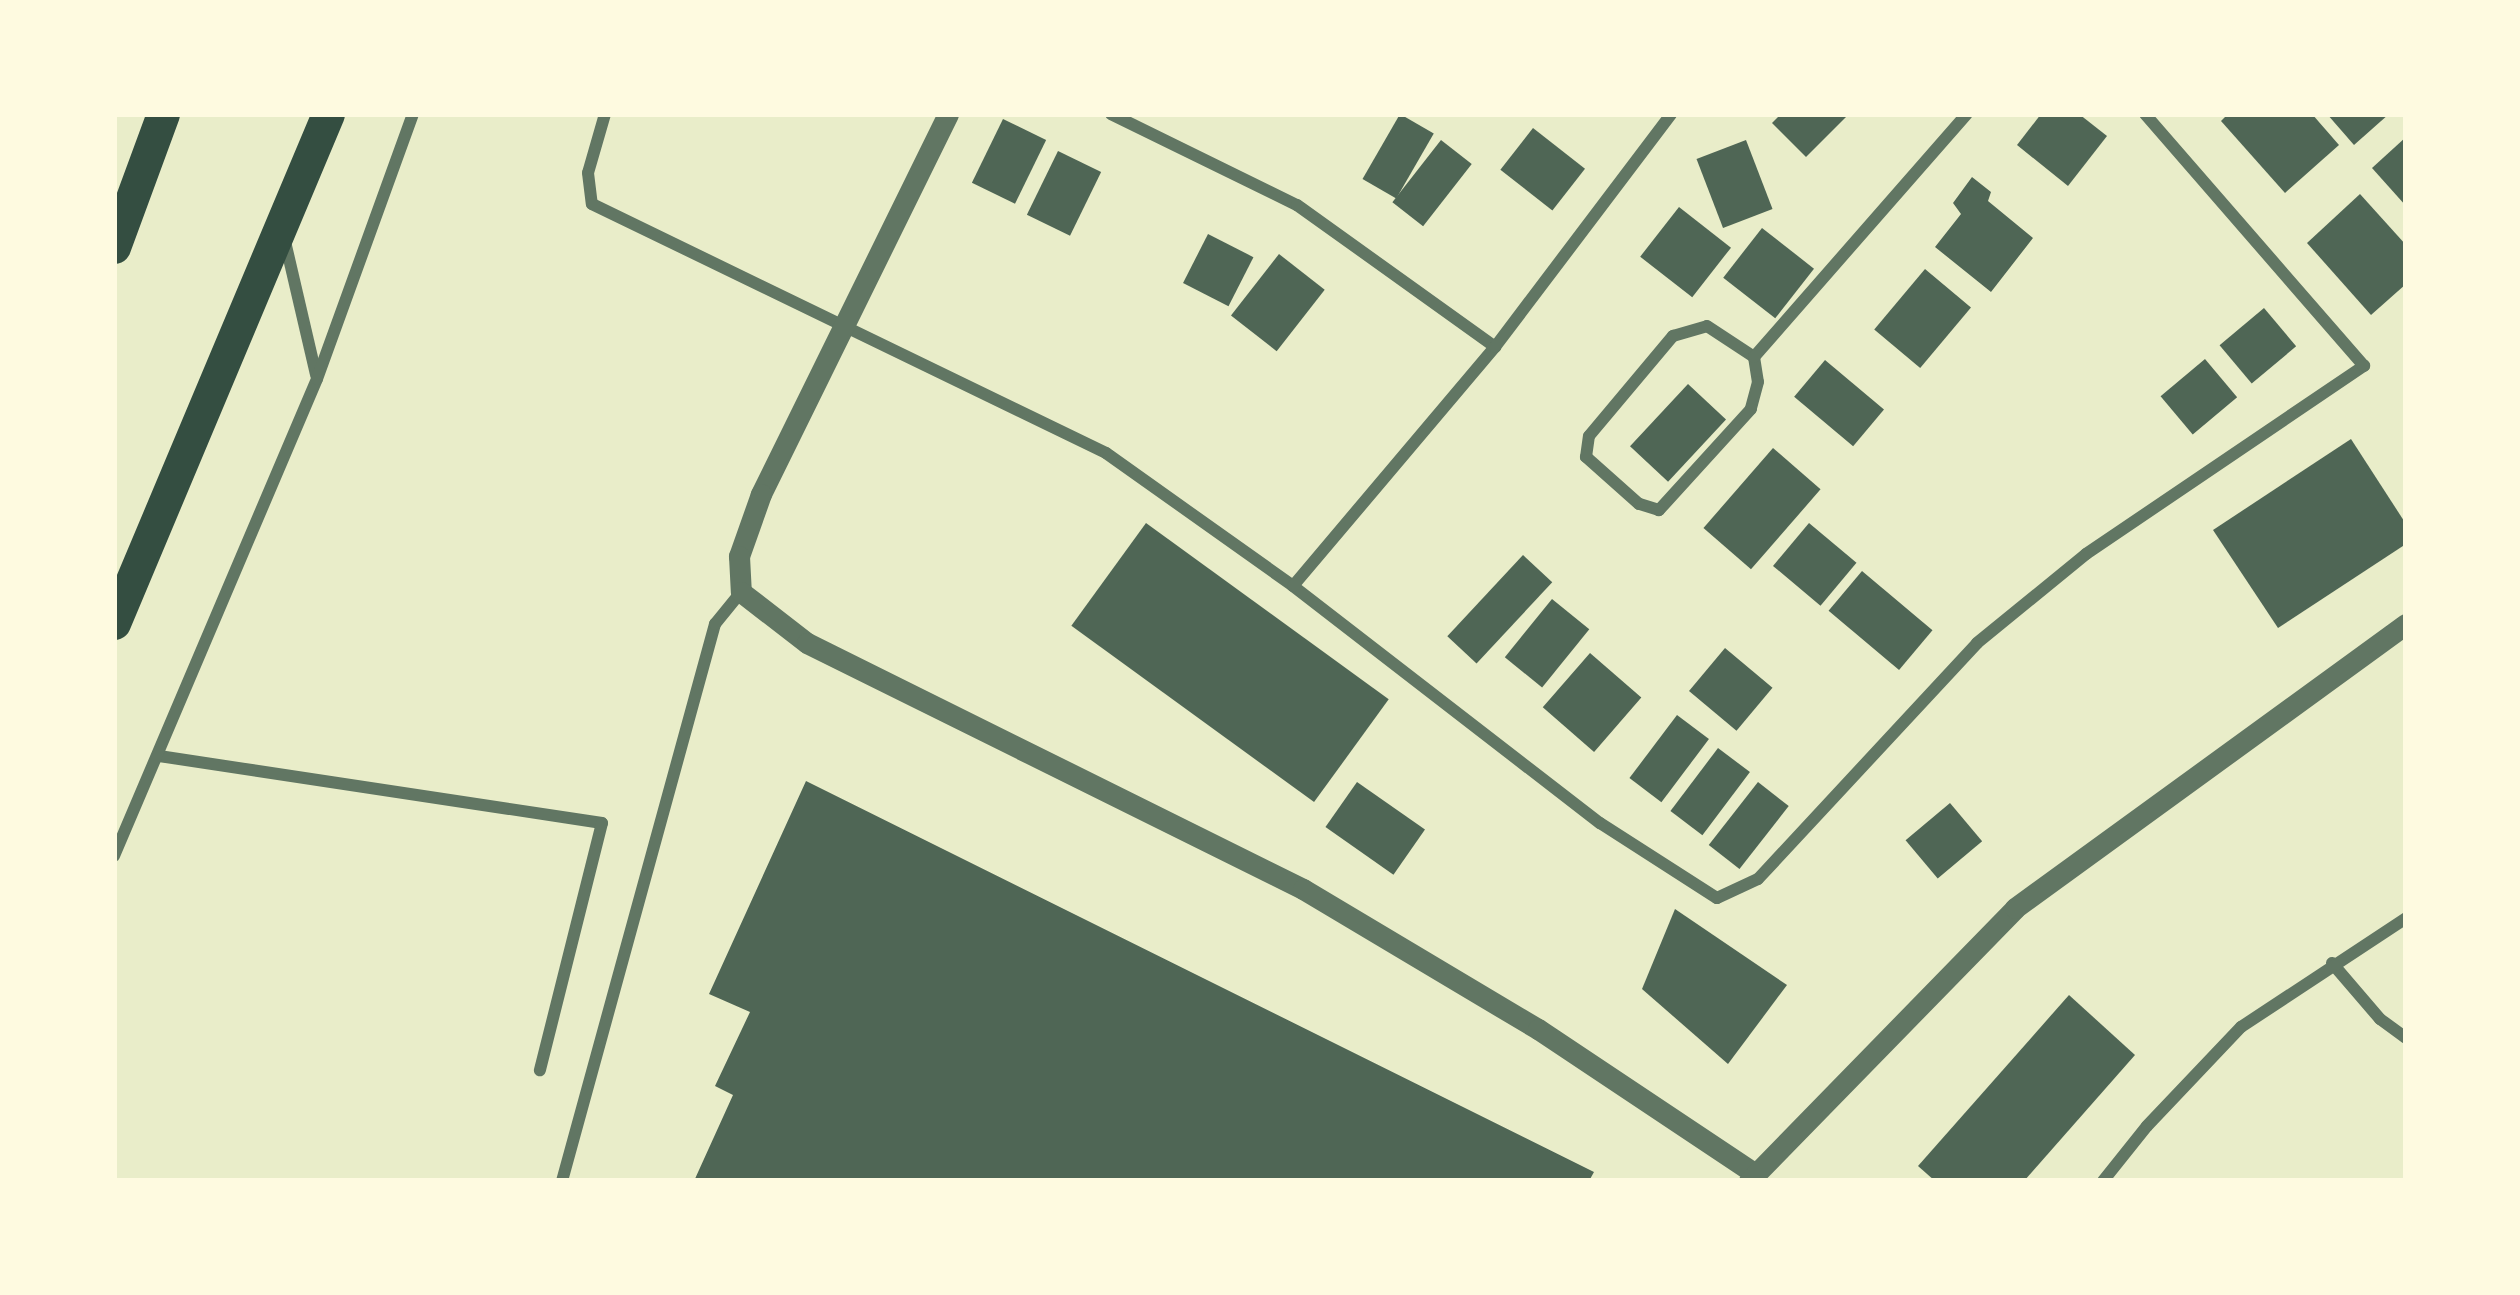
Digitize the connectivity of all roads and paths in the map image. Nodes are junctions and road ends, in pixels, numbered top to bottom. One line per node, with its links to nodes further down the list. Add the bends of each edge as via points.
1 (163, 114): 11 (highway)
2 (328, 114): 10 (highway)
3 (413, 114): 15 (street)
4 (605, 114): 12 (street, via 588,173 592,204)
5 (948, 114): 12 (street)
6 (1111, 114): 13 (street, via 1298,205)
7 (1671, 114): 13 (street)
8 (1967, 114): 14 (street)
9 (2145, 114): 16 (street, via 2365,366 2086,554 1977,644 1736,893 1717,898 1600,823)
10 (282, 230): 15 (street); 18 (highway)
11 (114, 247)
12 (842, 325): 16 (street, via 1106,453); 17 (street, via 761,494 739,556)
13 (1496, 347): 16 (street)
14 (1754, 357): 14 (street, via 1751,409 1671,504 1639,504 1586,457 1589,436 1672,336 1707,326)
15 (317, 379): 20 (street)
16 (1293, 586)
17 (741, 592): 26 (street, via 807,644 1303,889 1538,1029); 27 (street, via 715,624)
18 (114, 622)
19 (2406, 624): 26 (street, via 2015,908)
20 (159, 756): 21 (street); 25 (street, via 602,824)
21 (114, 856)
22 (2406, 918): 23 (street)
23 (2332, 963): 24 (street); 28 (street, via 2241,1027)
24 (2406, 1038)
25 (540, 1070)
26 (1755, 1179)
27 (562, 1181)
28 (2104, 1181)

